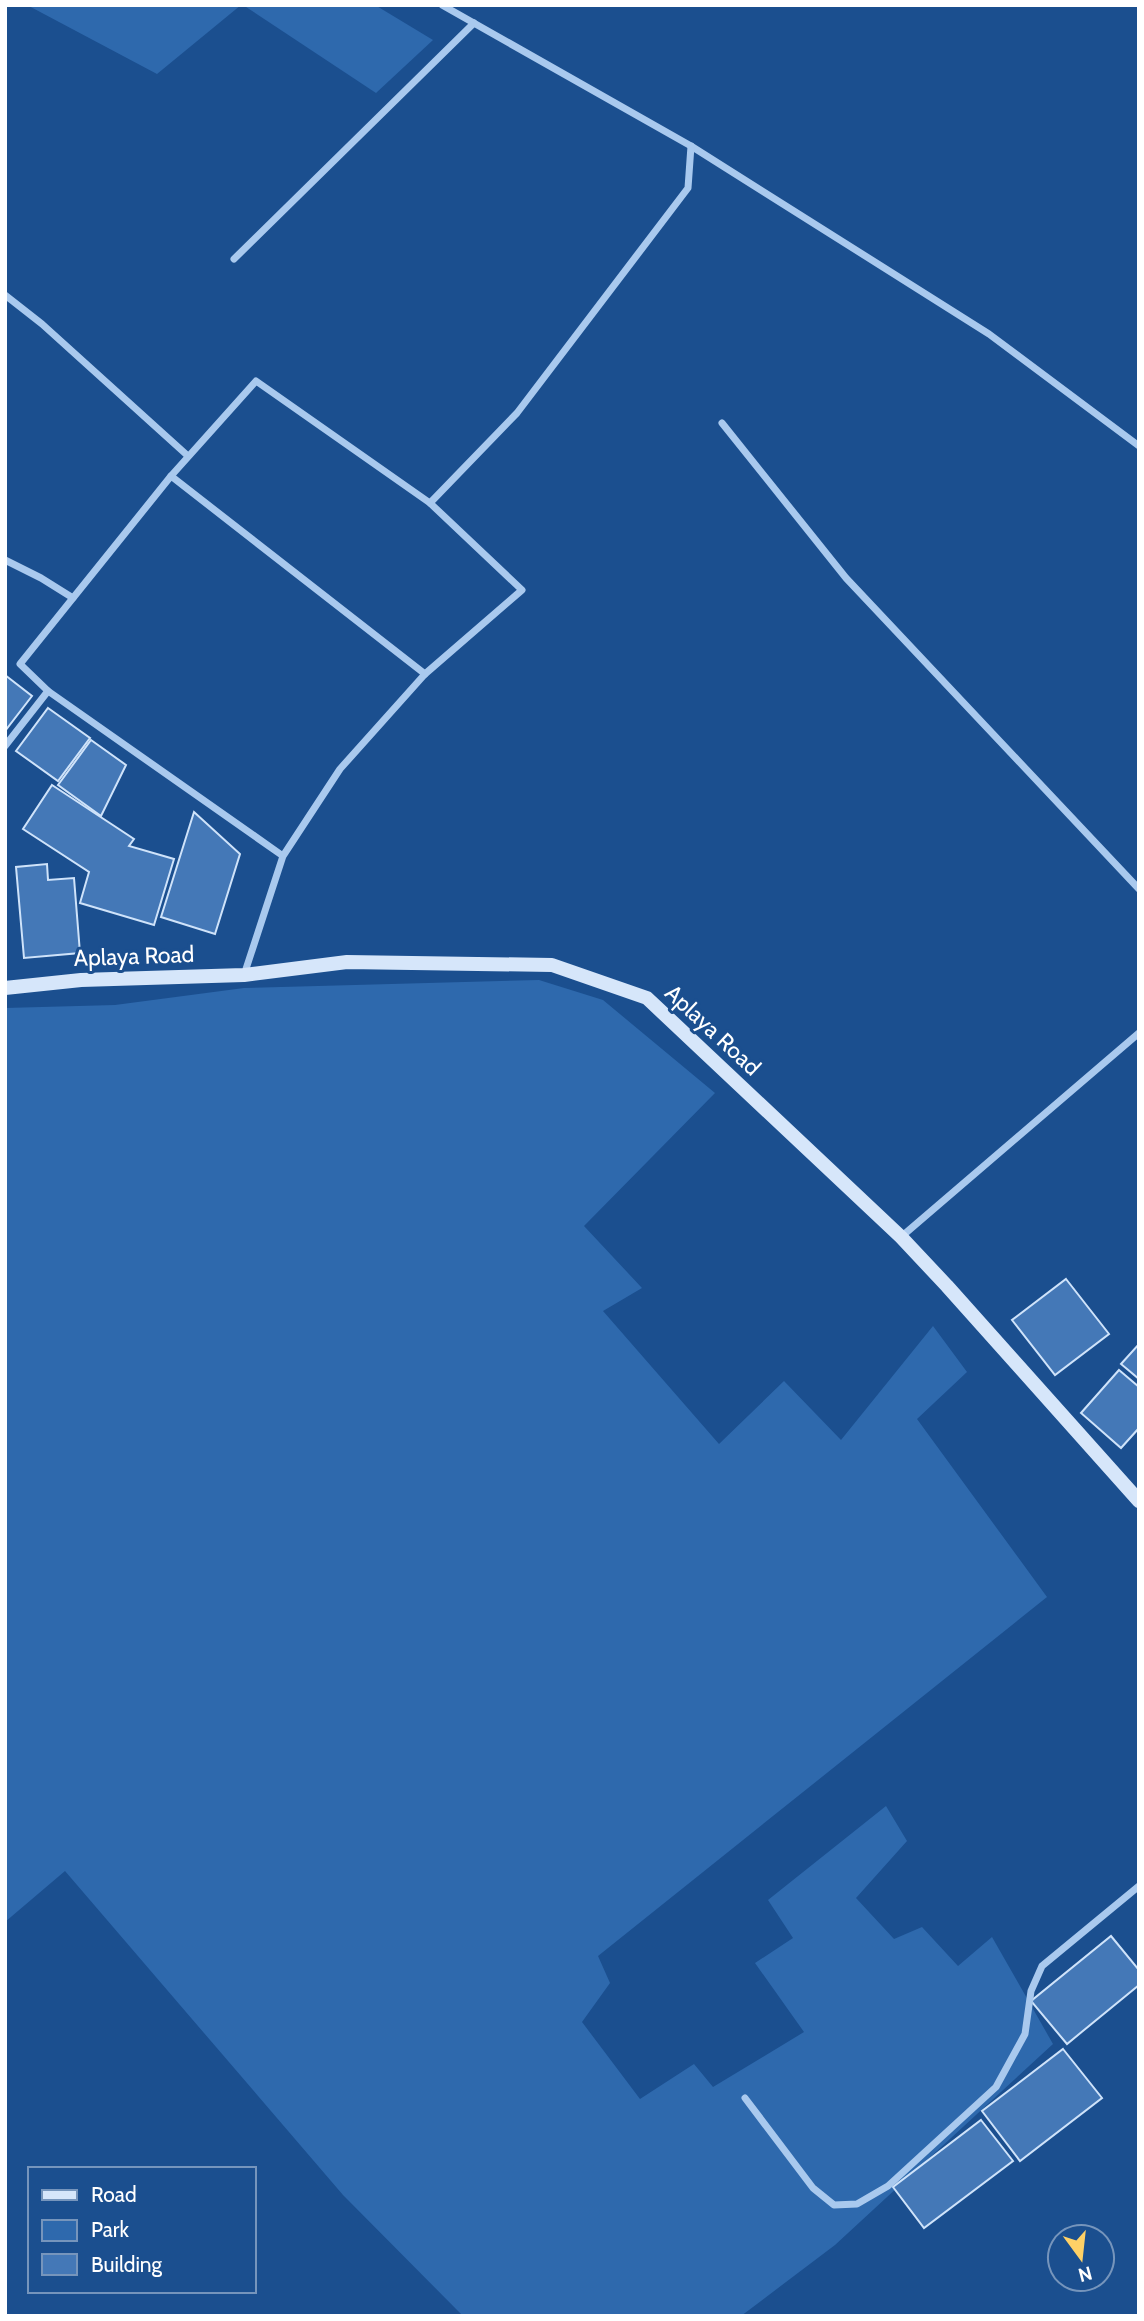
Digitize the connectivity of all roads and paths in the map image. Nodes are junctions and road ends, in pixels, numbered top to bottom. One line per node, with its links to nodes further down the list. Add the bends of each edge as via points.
1 (442, 5): 2 (street)
2 (474, 23): 3 (street); 4 (street)
3 (691, 146): 7 (street, via 989,334); 10 (street, via 688,188 517,413)
4 (234, 259)
5 (5, 295): 8 (street)
6 (722, 423): 17 (street, via 846,578)
7 (1139, 446)
8 (188, 456): 9 (street); 10 (street, via 256,382)
9 (171, 475): 12 (street); 13 (street)
10 (430, 503): 13 (street, via 522,590)
11 (5, 560): 12 (street)
12 (73, 598): 14 (street, via 20,664)
13 (425, 674): 16 (street, via 340,769)
14 (48, 691): 15 (street); 16 (street)
15 (5, 746)
16 (283, 856): 18 (street)
17 (1139, 889)
18 (244, 975): 19 (street, Aplaya Road, via 81,980); 21 (street, Aplaya Road, via 347,962 552,964 647,998)
19 (5, 988)
20 (1139, 1033): 21 (street)
21 (901, 1237): 22 (street, Aplaya Road)
22 (1139, 1501)
23 (1139, 1886): 24 (street, via 1042,1966 1031,1992 1025,2034 996,2087 888,2186 857,2204 835,2205 813,2188)
24 (745, 2098)

